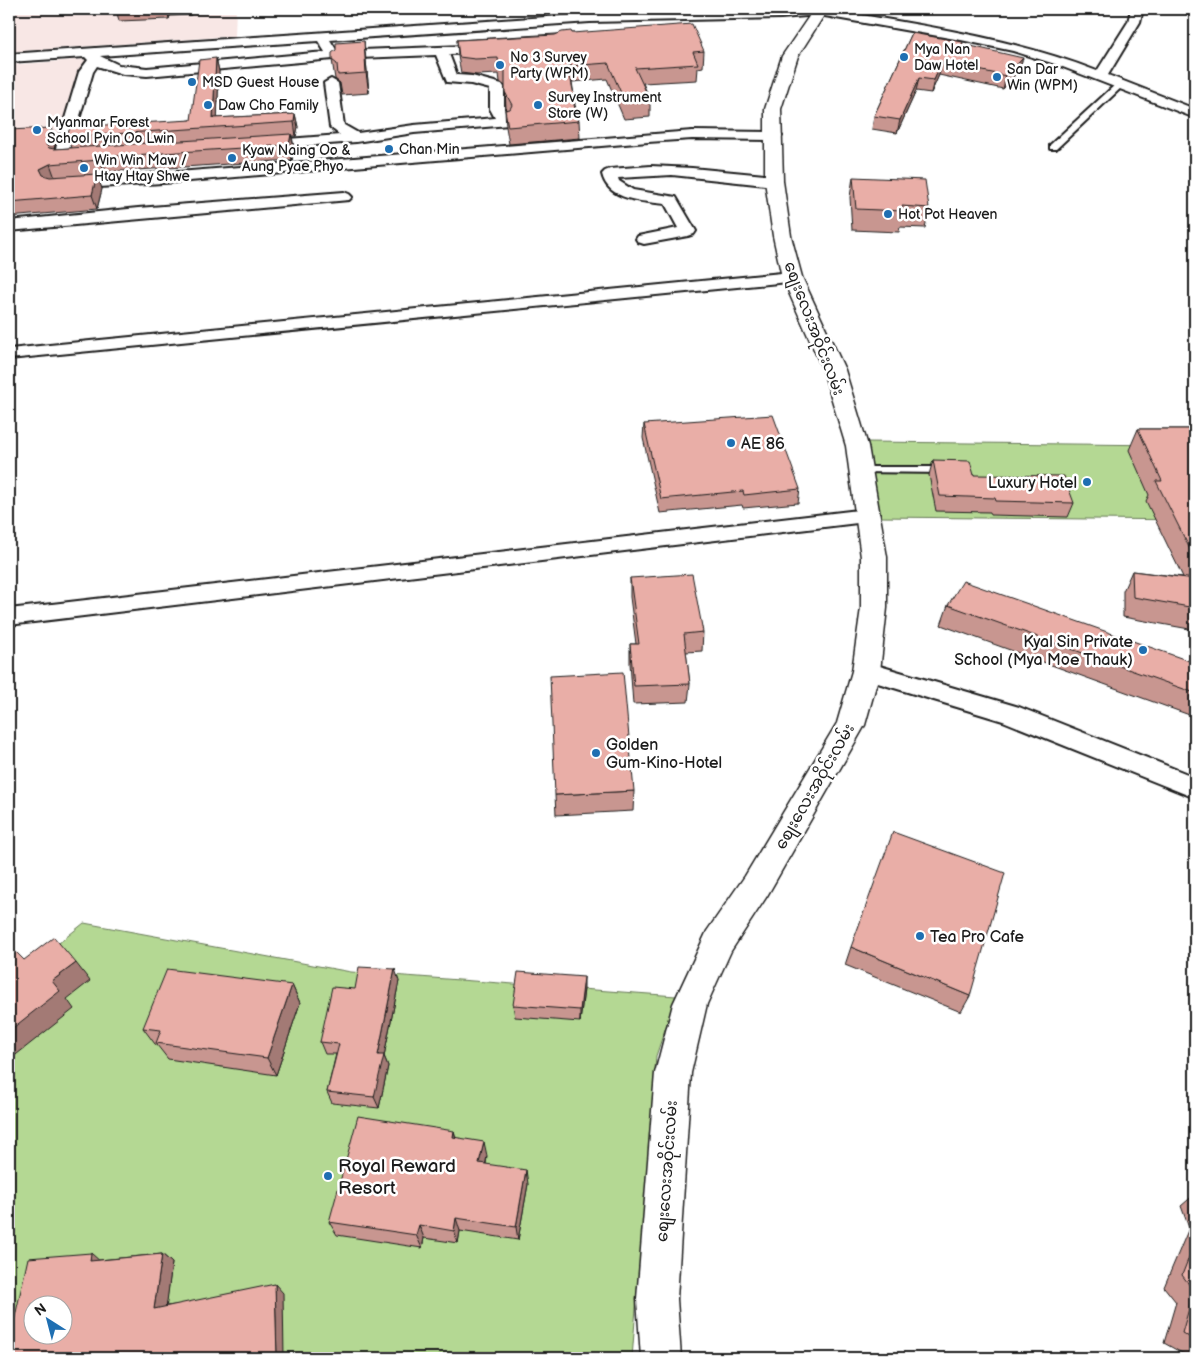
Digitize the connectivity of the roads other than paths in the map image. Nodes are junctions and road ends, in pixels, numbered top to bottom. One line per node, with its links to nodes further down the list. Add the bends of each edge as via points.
1 (1137, 9): 9 (street, via 1134,22)
2 (820, 10): 3 (street, via 563,27); 9 (street, via 1016,48 1060,61); 12 (street, စျေးလေးအဝိုင်းလမ်း, via 790,56 782,76 773,109)
3 (322, 37): 6 (street); 7 (street)
4 (499, 48): 5 (street)
5 (441, 51): 6 (street); 13 (street, via 452,79 472,80 496,87 497,109 504,122 414,129)
6 (332, 55): 7 (street, via 140,72 126,72); 13 (street, via 329,60 337,127)
7 (91, 56): 8 (street); 16 (street, via 60,158)
8 (9, 58)
9 (1100, 78): 10 (street)
10 (1119, 86): 11 (street); 15 (lane)
11 (1195, 114)
12 (775, 136): 17 (street, စျေးလေးအဝိုင်းလမ်း); 18 (street, via 692,135)
13 (356, 138): 14 (street)
14 (250, 146)
15 (1053, 147)
16 (98, 156)
17 (774, 181): 21 (street, via 667,171 610,174 612,183 629,194 672,200 688,231); 22 (street, စျေးလေးအဝိုင်းလမ်း)
18 (55, 185)
19 (344, 196): 20 (street)
20 (9, 226)
21 (644, 239)
22 (792, 276): 23 (street); 24 (street, စျေးလေးအဝိုင်းလမ်း, via 834,370 857,446)
23 (9, 354)
24 (860, 470): 25 (lane); 26 (street, စျေးလေးအဝိုင်းလမ်း)
25 (958, 470)
26 (867, 516): 27 (street); 28 (street, စျေးလေးအဝိုင်းလမ်း, via 874,557 874,599)
27 (9, 617)
28 (866, 671): 29 (street, via 1010,714); 30 (street, စျေးလေးအဝိုင်းလမ်း, via 851,725 756,886 719,941 690,1004 672,1083 657,1299)
29 (1195, 788)
30 (661, 1358)

